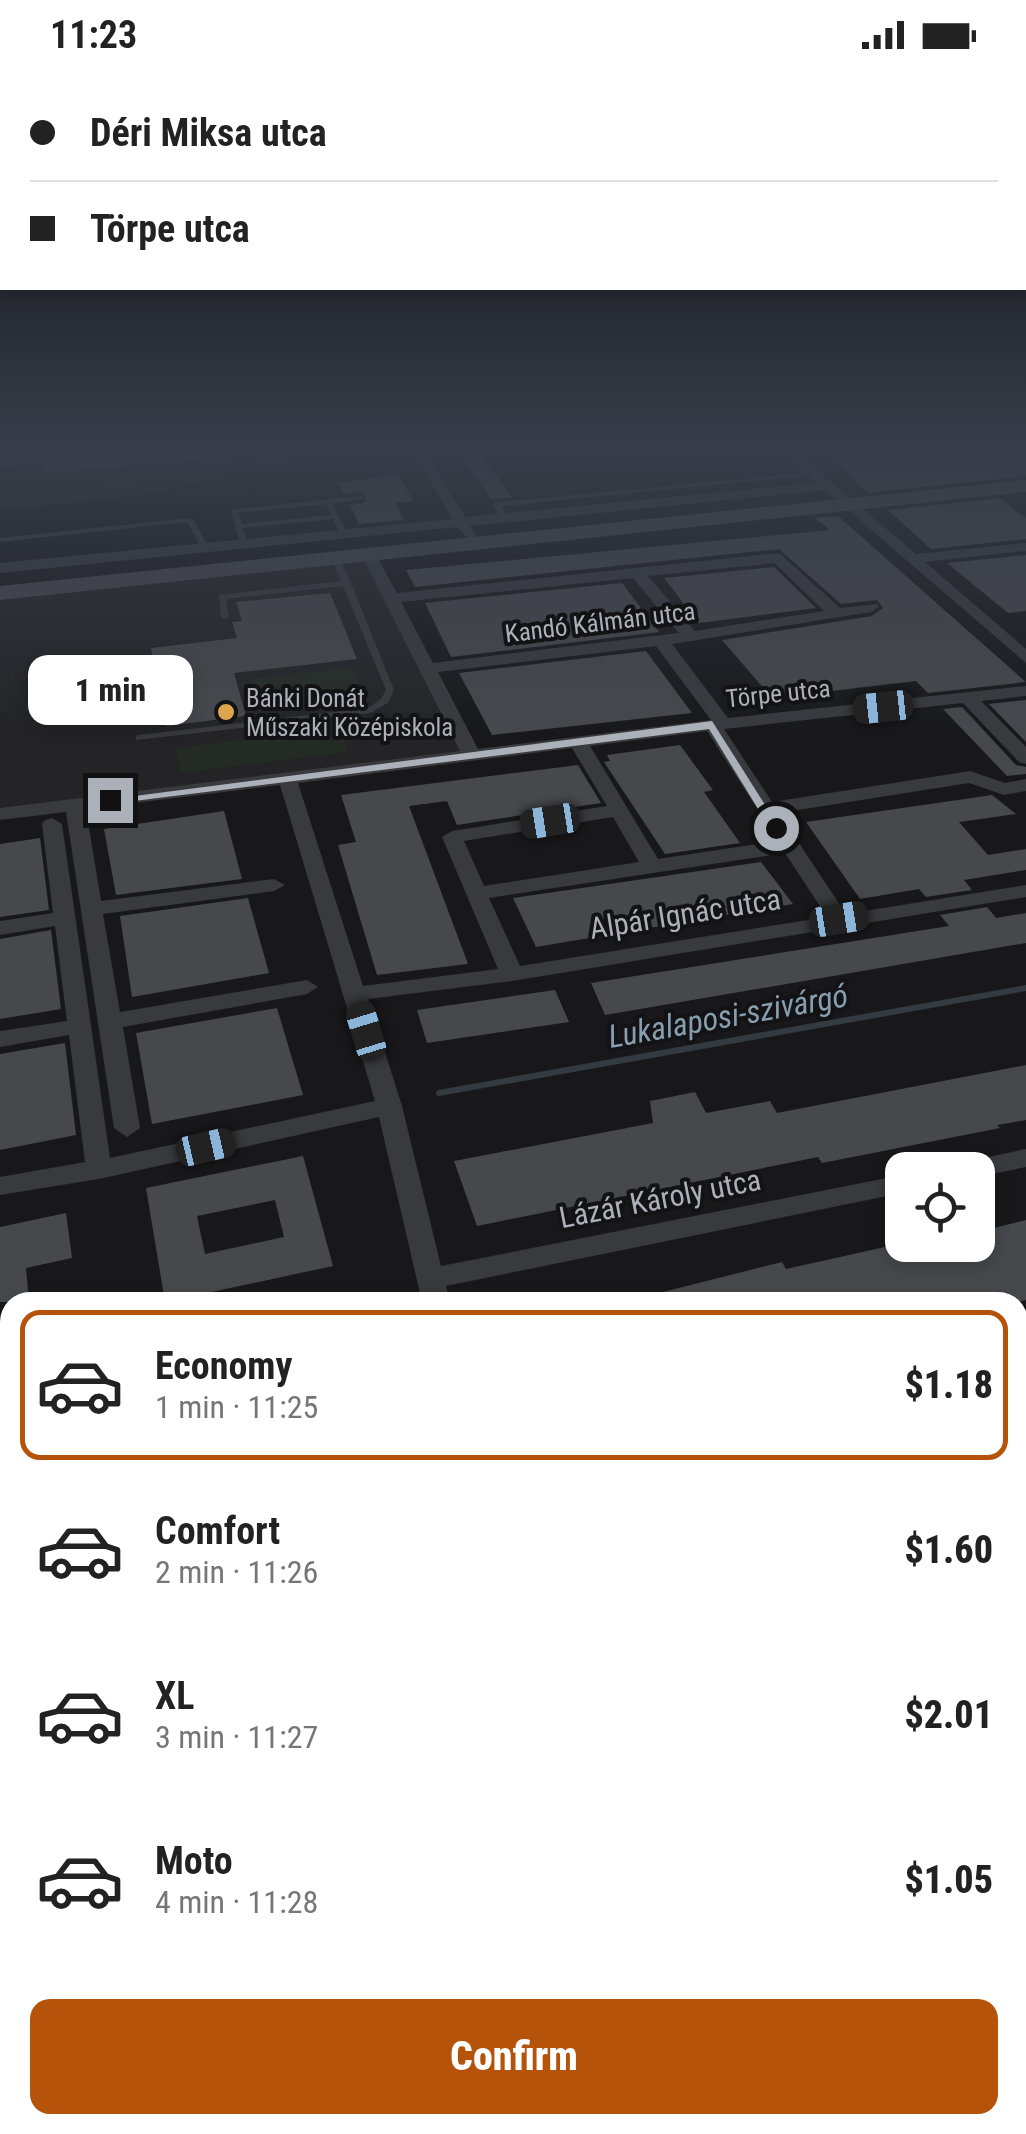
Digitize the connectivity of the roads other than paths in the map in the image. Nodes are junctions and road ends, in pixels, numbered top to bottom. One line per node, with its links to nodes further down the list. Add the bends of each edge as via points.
1 (202, 542): 8 (lane)
2 (261, 542): 5 (street)
3 (490, 542): 6 (street)
4 (894, 542): 11 (street)
5 (244, 544): 8 (street)
6 (474, 544): 9 (street)
7 (1026, 547): 11 (street)
8 (205, 548): 12 (street)
9 (368, 554): 10 (street); 16 (street)
10 (334, 558): 14 (lane); 15 (street)
11 (914, 558): 22 (street)
12 (0, 568)
13 (637, 573): 16 (street); 18 (street, via 779,558); 20 (street)
14 (347, 584): 19 (lane, via 222,596); 28 (lane, via 390,690 386,701 370,710)
15 (0, 592)
16 (394, 598): 24 (street)
17 (871, 607): 18 (street, Kandó Kálmán utca)
18 (834, 612): 20 (street, Kandó Kálmán utca)
19 (225, 617)
20 (690, 636): 21 (street, Kandó Kálmán utca)
21 (662, 641): 24 (street, Kandó Kálmán utca); 27 (street)
22 (1017, 641): 23 (street)
23 (1026, 658)
24 (430, 668): 30 (street)
25 (1026, 692): 26 (street, Törpe utca)
26 (968, 698): 27 (street, Törpe utca); 31 (street)
27 (718, 724): 29 (street, Törpe utca); 35 (street)
28 (139, 738)
29 (578, 742): 30 (street, Törpe utca); 36 (street)
30 (472, 756): 32 (street, Törpe utca)
31 (1026, 758)
32 (287, 777): 34 (street, Törpe utca); 50 (street)
33 (1026, 785): 35 (street, via 1004,789 970,777)
34 (75, 805): 37 (street, Törpe utca); 44 (street)
35 (764, 809): 39 (street)
36 (615, 811): 40 (street); 43 (street, via 452,837)
37 (0, 814)
38 (52, 824): 45 (street)
39 (788, 846): 40 (street); 46 (street)
40 (652, 866): 43 (street)
41 (274, 885): 44 (street)
42 (1026, 891): 46 (street, Alpár Ignác utca)
43 (477, 894): 48 (street)
44 (91, 909): 51 (street)
45 (65, 918): 47 (street); 52 (street)
46 (839, 919): 48 (street, Alpár Ignác utca)
47 (0, 928)
48 (512, 974): 50 (street, Alpár Ignác utca)
49 (306, 987): 51 (street)
50 (354, 994): 54 (street)
51 (113, 1022): 55 (street)
52 (80, 1026): 53 (street); 58 (street)
53 (0, 1040)
54 (389, 1106): 58 (street); 61 (street)
55 (128, 1128)
56 (1026, 1158): 57 (street)
57 (995, 1165)
58 (100, 1170): 59 (street)
59 (0, 1186)
60 (885, 1188): 61 (street, Lázár Károly utca)
61 (433, 1291)

